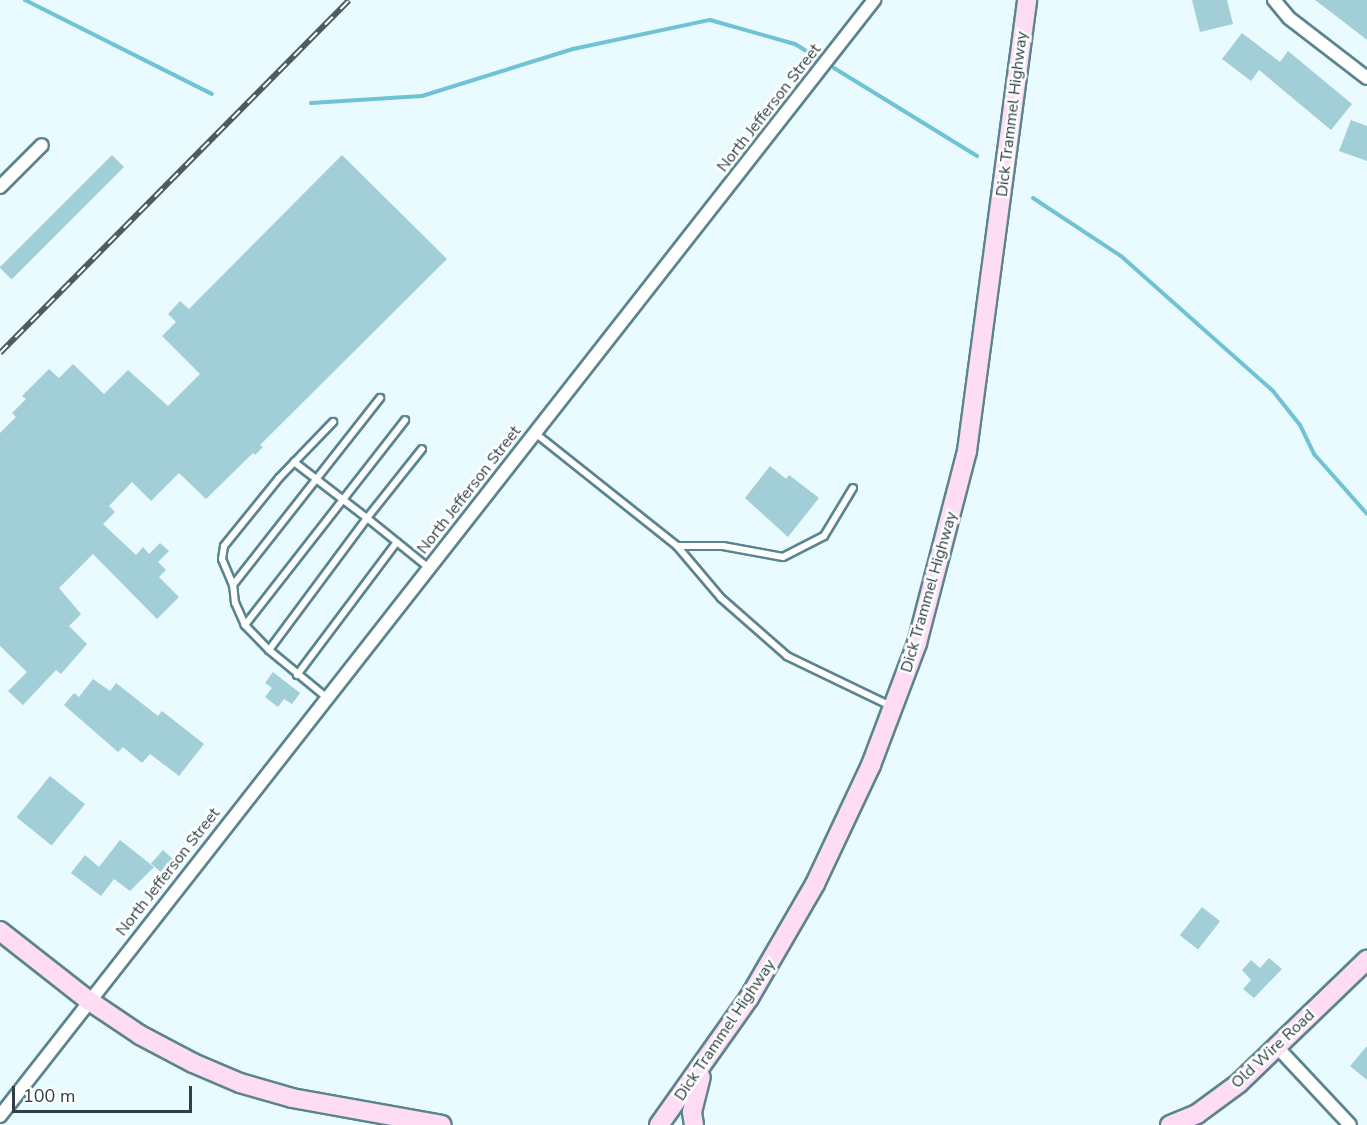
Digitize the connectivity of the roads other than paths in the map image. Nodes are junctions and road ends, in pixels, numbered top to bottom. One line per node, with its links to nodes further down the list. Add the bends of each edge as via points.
1 (874, 0): 10 (street, North Jefferson Street)
2 (1027, 0): 25 (main road, Dick Trammel Highway, via 967,452 936,580)
3 (1274, 0): 4 (street, via 1289,18)
4 (1367, 78)
5 (42, 145): 6 (street)
6 (0, 187)
7 (380, 398): 13 (lane)
8 (405, 420): 15 (lane)
9 (333, 422): 12 (lane)
10 (535, 433): 18 (lane); 19 (street, North Jefferson Street)
11 (422, 449): 16 (lane)
12 (294, 462): 13 (lane); 20 (lane, via 224,546 222,560)
13 (317, 479): 15 (lane); 20 (lane)
14 (853, 488): 18 (lane, via 824,536 783,557 723,546)
15 (343, 499): 16 (lane); 21 (lane)
16 (368, 518): 17 (lane); 22 (lane)
17 (397, 542): 19 (lane); 23 (lane)
18 (677, 546): 25 (lane, via 721,598 787,656)
19 (429, 568): 24 (street, North Jefferson Street)
20 (233, 585): 21 (lane, via 235,603)
21 (245, 624): 22 (lane)
22 (269, 650): 23 (lane)
23 (297, 675): 24 (lane)
24 (326, 697): 28 (street, North Jefferson Street)
25 (894, 708): 30 (main road, Dick Trammel Highway, via 810,893 749,998)
26 (0, 931): 28 (main road)
27 (1367, 960): 29 (main road, Old Wire Road)
28 (88, 999): 31 (street); 32 (main road, via 140,1035 240,1083 292,1098)
29 (1278, 1048): 35 (main road, Old Wire Road, via 1197,1114); 36 (street)
30 (703, 1067): 33 (main road, Dick Trammel Highway); 34 (main road, via 692,1112)
31 (0, 1116)
32 (442, 1125)
33 (659, 1125)
34 (694, 1125)
35 (1170, 1125)
36 (1350, 1125)

